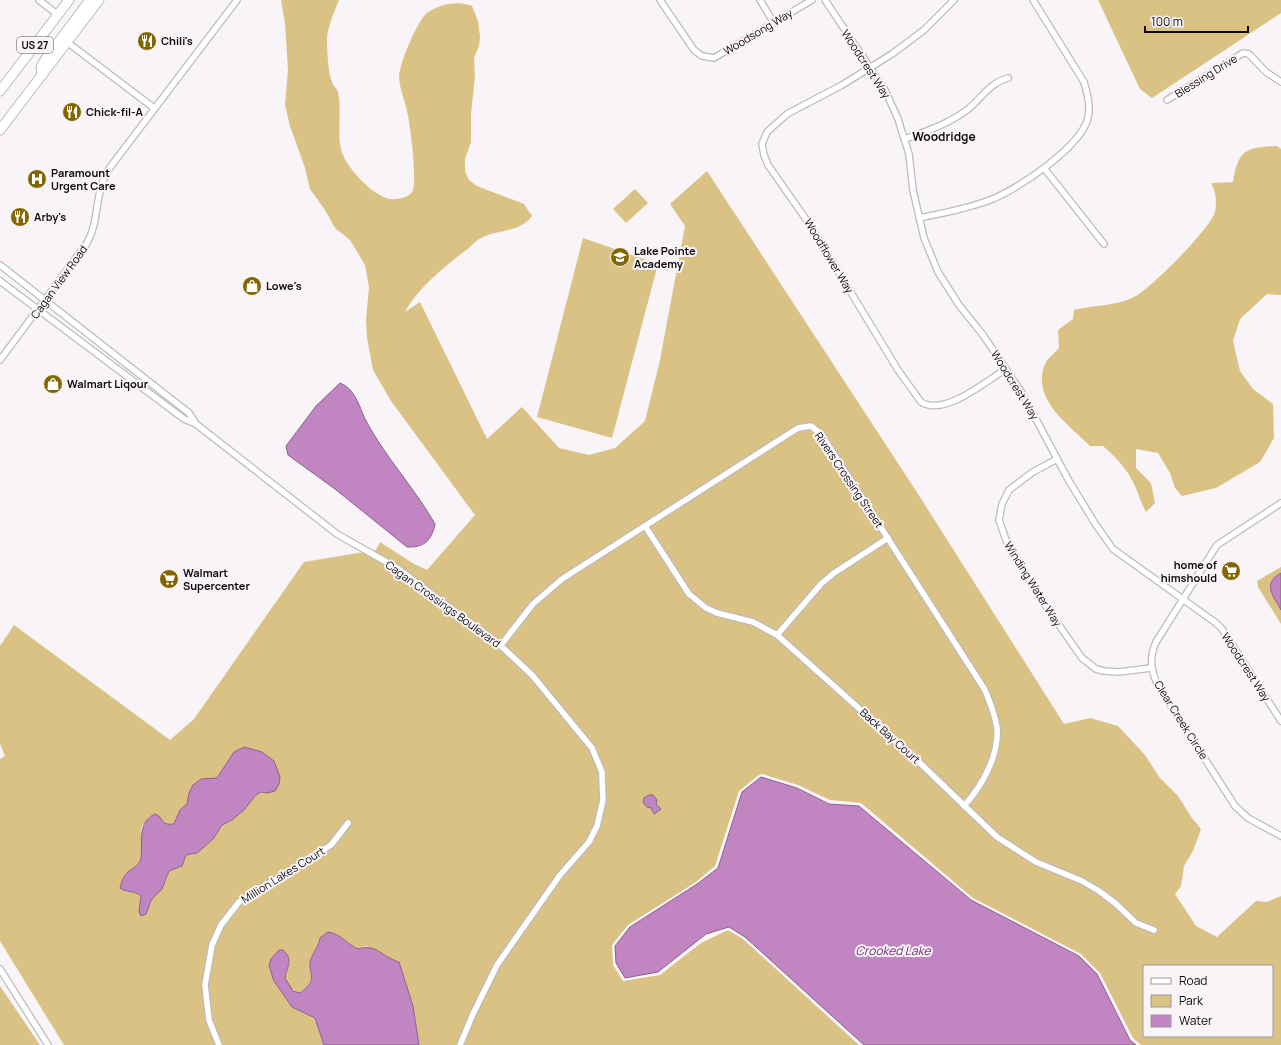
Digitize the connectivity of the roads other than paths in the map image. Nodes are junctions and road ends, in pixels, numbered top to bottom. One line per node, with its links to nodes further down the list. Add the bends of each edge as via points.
1 (39, 0): 12 (street)
2 (69, 0): 12 (highway, US 27)
3 (90, 0): 16 (highway, via 45,60)
4 (99, 0): 14 (highway, US 27)
5 (237, 0): 21 (street, Cagan View Road)
6 (660, 0): 13 (street, Woodsong Way, via 694,50 709,58 714,58)
7 (760, 0): 13 (street)
8 (812, 0): 13 (street, Woodsong Way)
9 (825, 0): 15 (street, Woodcrest Way)
10 (954, 0): 15 (street, Woodflower Way, via 908,42)
11 (1033, 0): 24 (street, via 1081,77 1089,104 1085,128)
12 (58, 15): 19 (highway, US 27)
13 (774, 23)
14 (67, 42): 16 (highway, US 27); 21 (street)
15 (870, 67): 23 (street, Woodcrest Way, via 892,104); 32 (street, Woodflower Way, via 779,120 764,138 764,155 768,165 810,224 898,370 921,402 936,406 955,401)
16 (42, 75): 22 (highway, US 27)
17 (1008, 78): 23 (street, via 994,84 973,105 952,120)
18 (1281, 82): 20 (street, Blessing Drive, via 1266,72 1250,54 1244,53)
19 (0, 91)
20 (1167, 100)
21 (154, 108): 29 (street, Cagan View Road, via 108,170 100,188 90,238)
22 (0, 130)
23 (906, 139): 25 (street, Woodcrest Way)
24 (1044, 168): 25 (street, via 990,200); 26 (street)
25 (919, 218): 32 (street, Woodcrest Way, via 926,246 938,272 959,306)
26 (1104, 244)
27 (0, 265): 29 (street)
28 (0, 281): 30 (street, Cagan Crossings Boulevard)
29 (45, 301): 30 (street, Cagan View Road); 33 (street, via 189,412)
30 (39, 309): 31 (street, Cagan View Road); 33 (street, Cagan Crossings Boulevard, via 184,419)
31 (0, 360)
32 (1006, 369): 34 (street, Woodcrest Way, via 1038,420)
33 (196, 424): 40 (street, Cagan Crossings Boulevard, via 337,534 397,568)
34 (1057, 459): 38 (street, Woodcrest Way, via 1113,549); 41 (street, Winding Water Way, via 1009,490 1002,504 1000,516 1006,540 1040,598 1082,658 1090,665 1104,670 1119,672)
35 (1281, 503): 38 (street, Clear Creek Circle, via 1217,545)
36 (645, 526): 37 (street, Rivers Crossing Street, via 798,428 811,426 821,434); 39 (street, Back Bay Court, via 689,594 706,608 753,622); 40 (street, Rivers Crossing Street, via 562,579 533,604)
37 (888, 538): 39 (street, via 821,584); 43 (street, Rivers Crossing Street, via 985,690 993,709 997,730 991,759 978,791)
38 (1183, 599): 41 (street, Clear Creek Circle, via 1152,650); 42 (street, Woodcrest Way, via 1222,630)
39 (777, 635): 43 (street, Back Bay Court)
40 (501, 645): 50 (street, Cagan Crossings Boulevard, via 532,675 592,748 602,772 603,800 597,826 589,842 560,874 497,965)
41 (1151, 668): 45 (street, Clear Creek Circle, via 1157,684 1236,806 1248,818)
42 (1281, 721)
43 (964, 806): 46 (street, Back Bay Court, via 997,837 1016,850 1036,862 1088,884 1115,903 1136,923)
44 (348, 823): 49 (street, Million Lakes Court, via 331,845 239,902 221,925 212,945 205,985 209,1020)
45 (1281, 836)
46 (1154, 930)
47 (0, 969): 48 (street)
48 (48, 1045)
49 (219, 1045)
50 (460, 1045)

